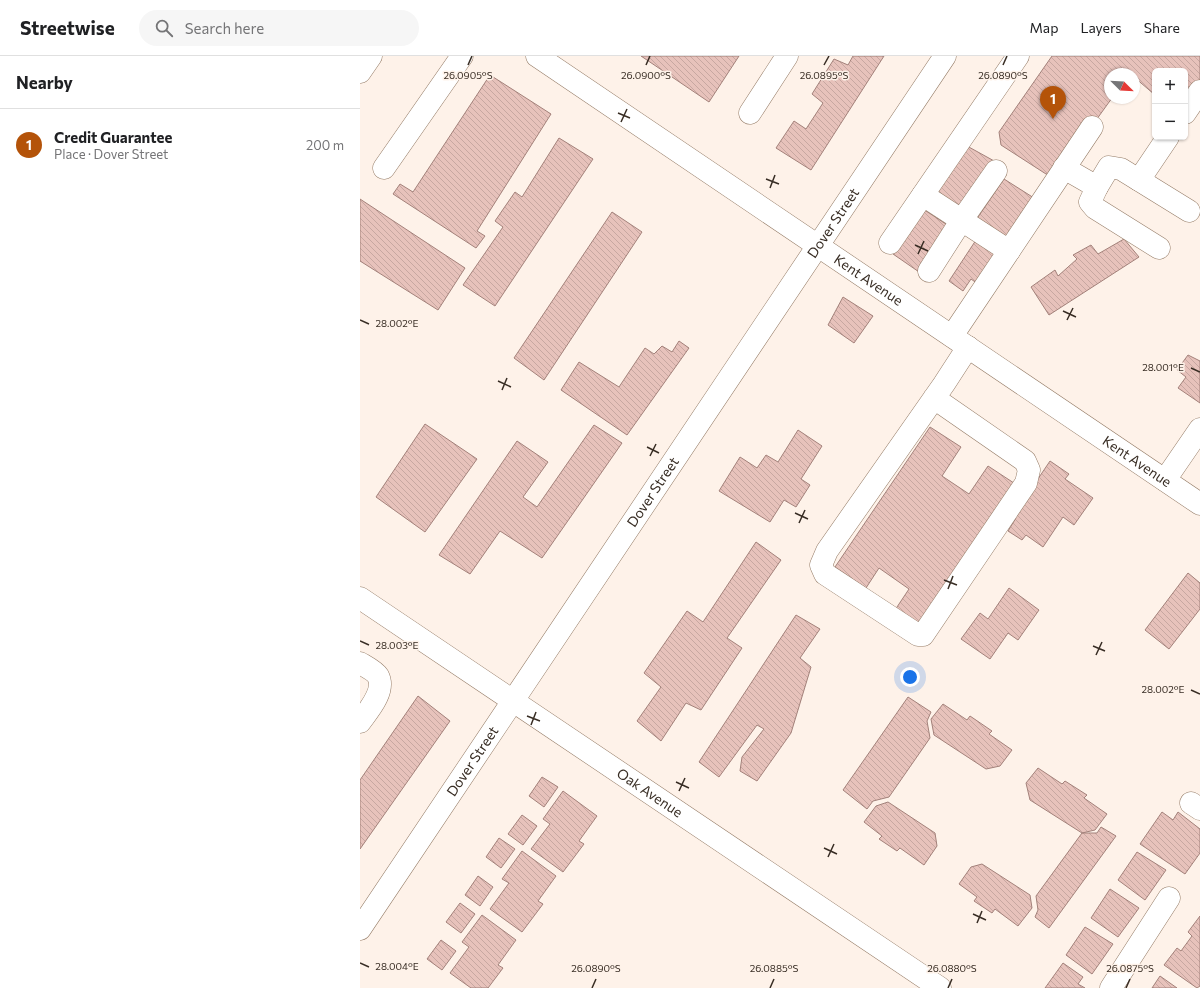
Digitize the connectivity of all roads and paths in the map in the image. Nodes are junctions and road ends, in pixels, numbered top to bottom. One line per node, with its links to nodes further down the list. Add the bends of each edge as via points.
1 (371, 56): 7 (street)
2 (462, 56): 13 (street)
3 (537, 56): 22 (street, Kent Avenue)
4 (787, 56): 10 (street)
5 (945, 56): 22 (street, Dover Street)
6 (1018, 56): 18 (street)
7 (360, 72)
8 (1200, 91): 9 (street)
9 (1188, 108)
10 (750, 112)
11 (1092, 127): 14 (street)
12 (1166, 140): 16 (street)
13 (384, 168)
14 (1064, 168): 17 (street); 24 (street)
15 (996, 171): 20 (street)
16 (1139, 180): 17 (street, via 1121,169 1109,167); 19 (street)
17 (1096, 187): 23 (street, via 1090,202 1095,208)
18 (922, 195): 20 (street); 21 (street)
19 (1189, 211)
20 (961, 221): 24 (street); 25 (street)
21 (890, 243)
22 (820, 246): 26 (street, Kent Avenue); 33 (street, Dover Street)
23 (1159, 248)
24 (1008, 251): 26 (street)
25 (929, 272)
26 (960, 341): 27 (street); 29 (street, Kent Avenue)
27 (934, 398): 27 (street, via 827,551 820,565 825,574 918,635 923,634 1026,483 1029,470 1025,461)
28 (1200, 429): 29 (street)
29 (1165, 480): 30 (street, Kent Avenue)
30 (1200, 504)
31 (360, 598): 33 (street, Oak Avenue)
32 (360, 663): 34 (street, via 378,675 380,684 374,702)
33 (513, 702): 36 (street, Dover Street); 37 (street, Oak Avenue)
34 (360, 722)
35 (1169, 898): 38 (street)
36 (360, 929)
37 (940, 988)
38 (1111, 988)

